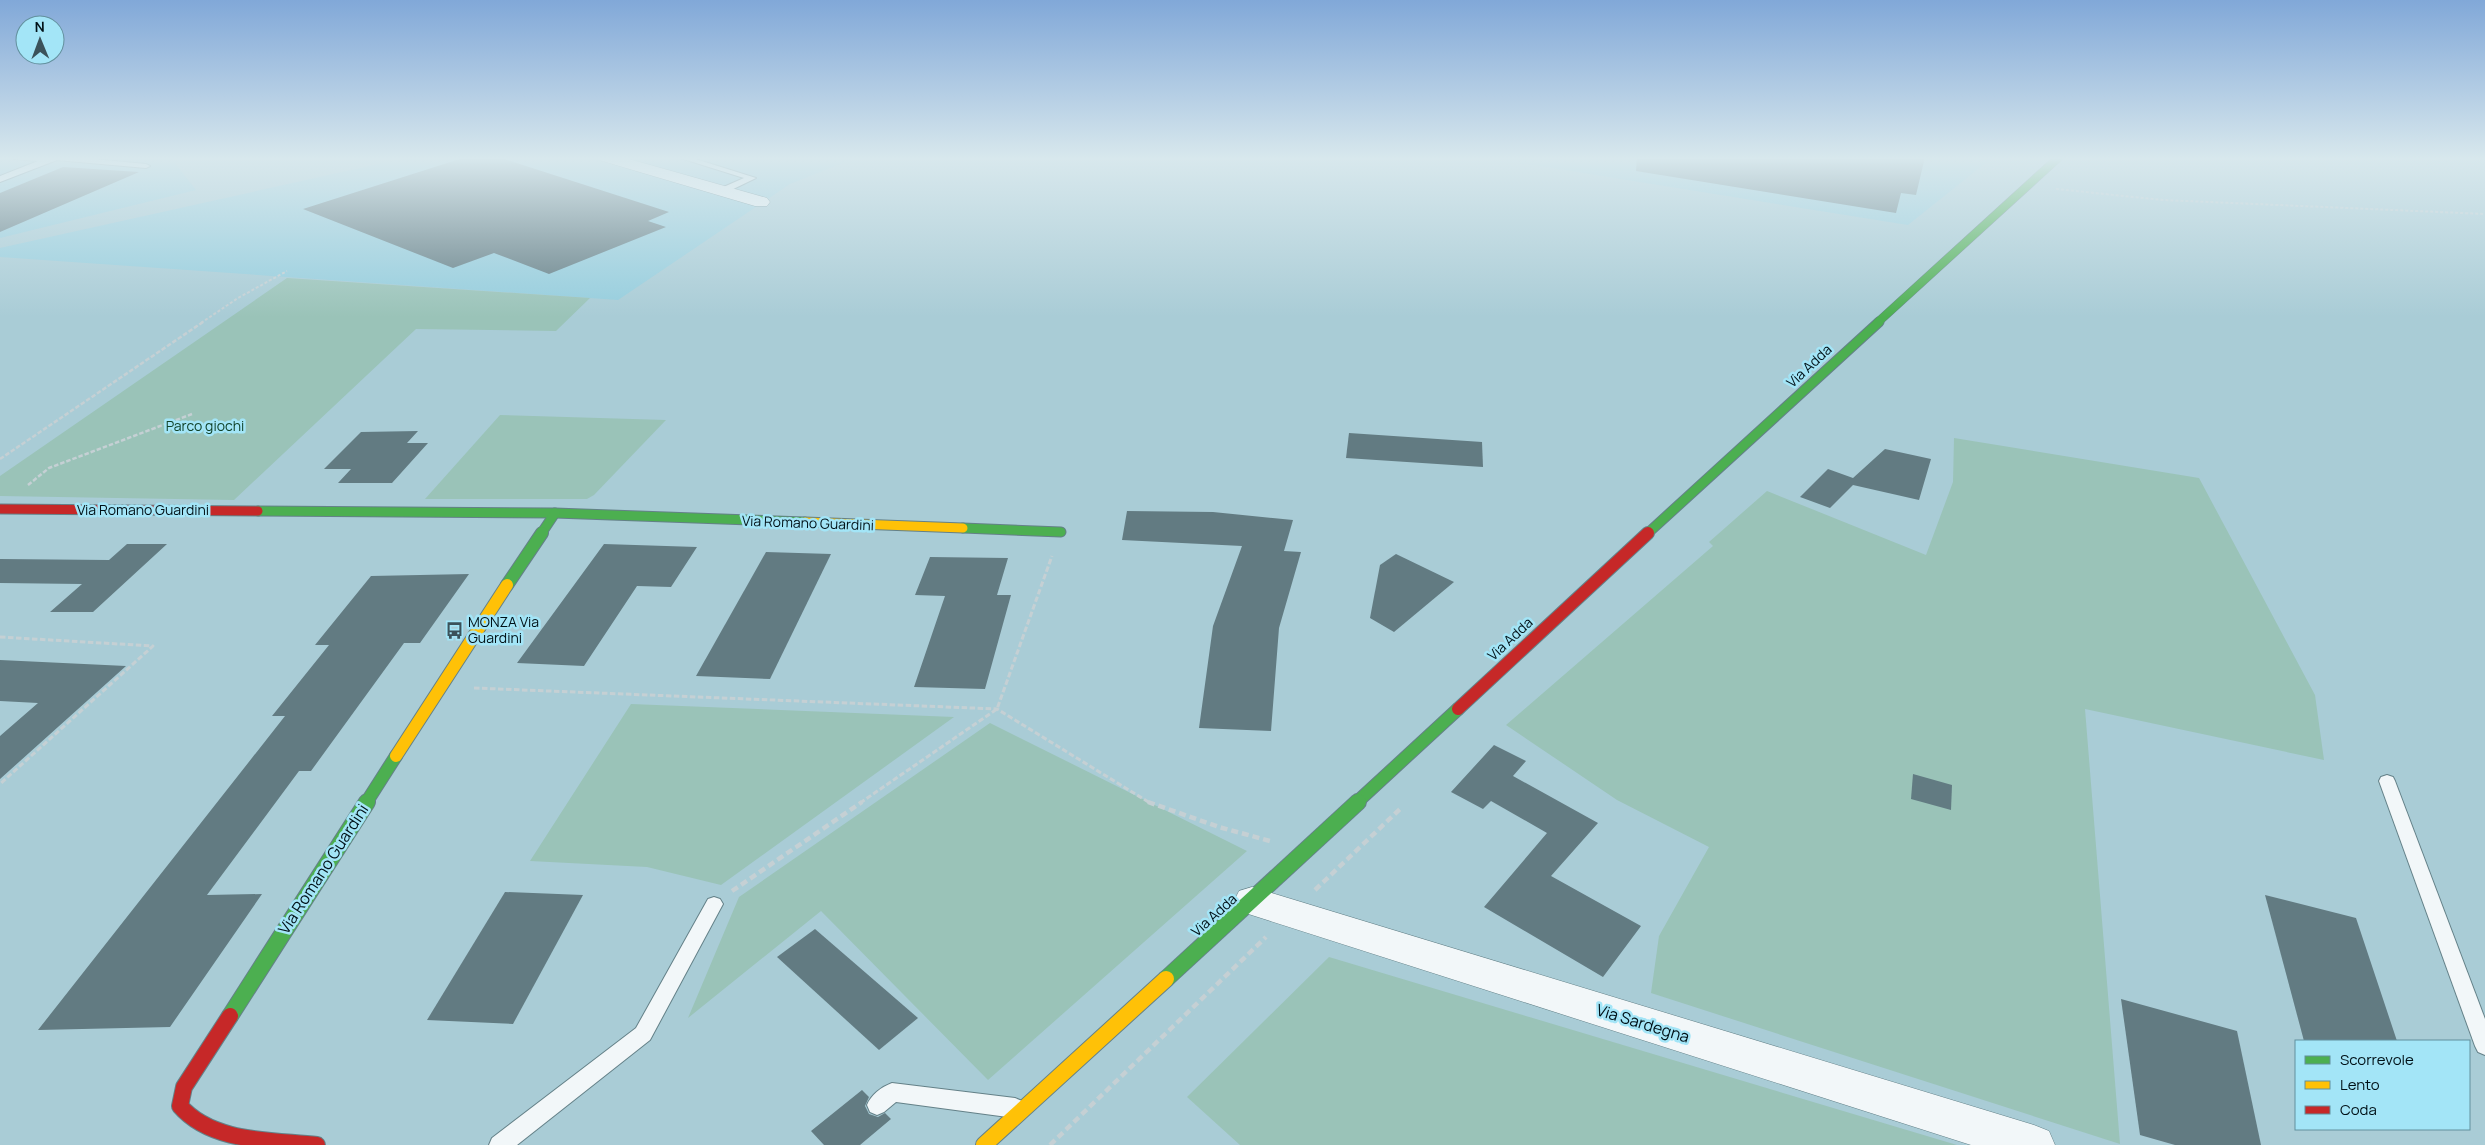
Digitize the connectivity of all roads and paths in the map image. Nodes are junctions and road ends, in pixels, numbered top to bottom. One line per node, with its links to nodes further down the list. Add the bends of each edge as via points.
1 (2001, 210): 16 (main road, Via Adda)
2 (2403, 210): 3 (path)
3 (2485, 214)
4 (288, 271): 6 (path, via 238,298)
5 (192, 414): 7 (path, via 48,468)
6 (0, 459)
7 (21, 490)
8 (0, 509): 9 (main road, Via Romano Guardini)
9 (555, 513): 10 (main road, Via Romano Guardini); 12 (main road, Via Romano Guardini)
10 (1061, 532): 13 (path)
11 (0, 637): 15 (path, via 153,646)
12 (441, 686): 13 (path); 22 (main road, Via Romano Guardini, via 192,1073 180,1098 183,1113 198,1124)
13 (997, 709): 16 (path, via 1152,804 1269,841); 18 (path)
14 (2387, 781): 19 (lane)
15 (0, 784)
16 (1296, 857): 17 (main road, Via Adda)
17 (1252, 901): 21 (main road, Via Adda); 25 (street, Via Sardegna)
18 (714, 904): 23 (lane, via 643,1034)
19 (2485, 1046)
20 (877, 1105): 21 (lane, via 892,1092)
21 (1023, 1109): 24 (main road, Via Adda)
22 (317, 1145)
23 (500, 1145)
24 (984, 1145)
25 (2034, 1145)

